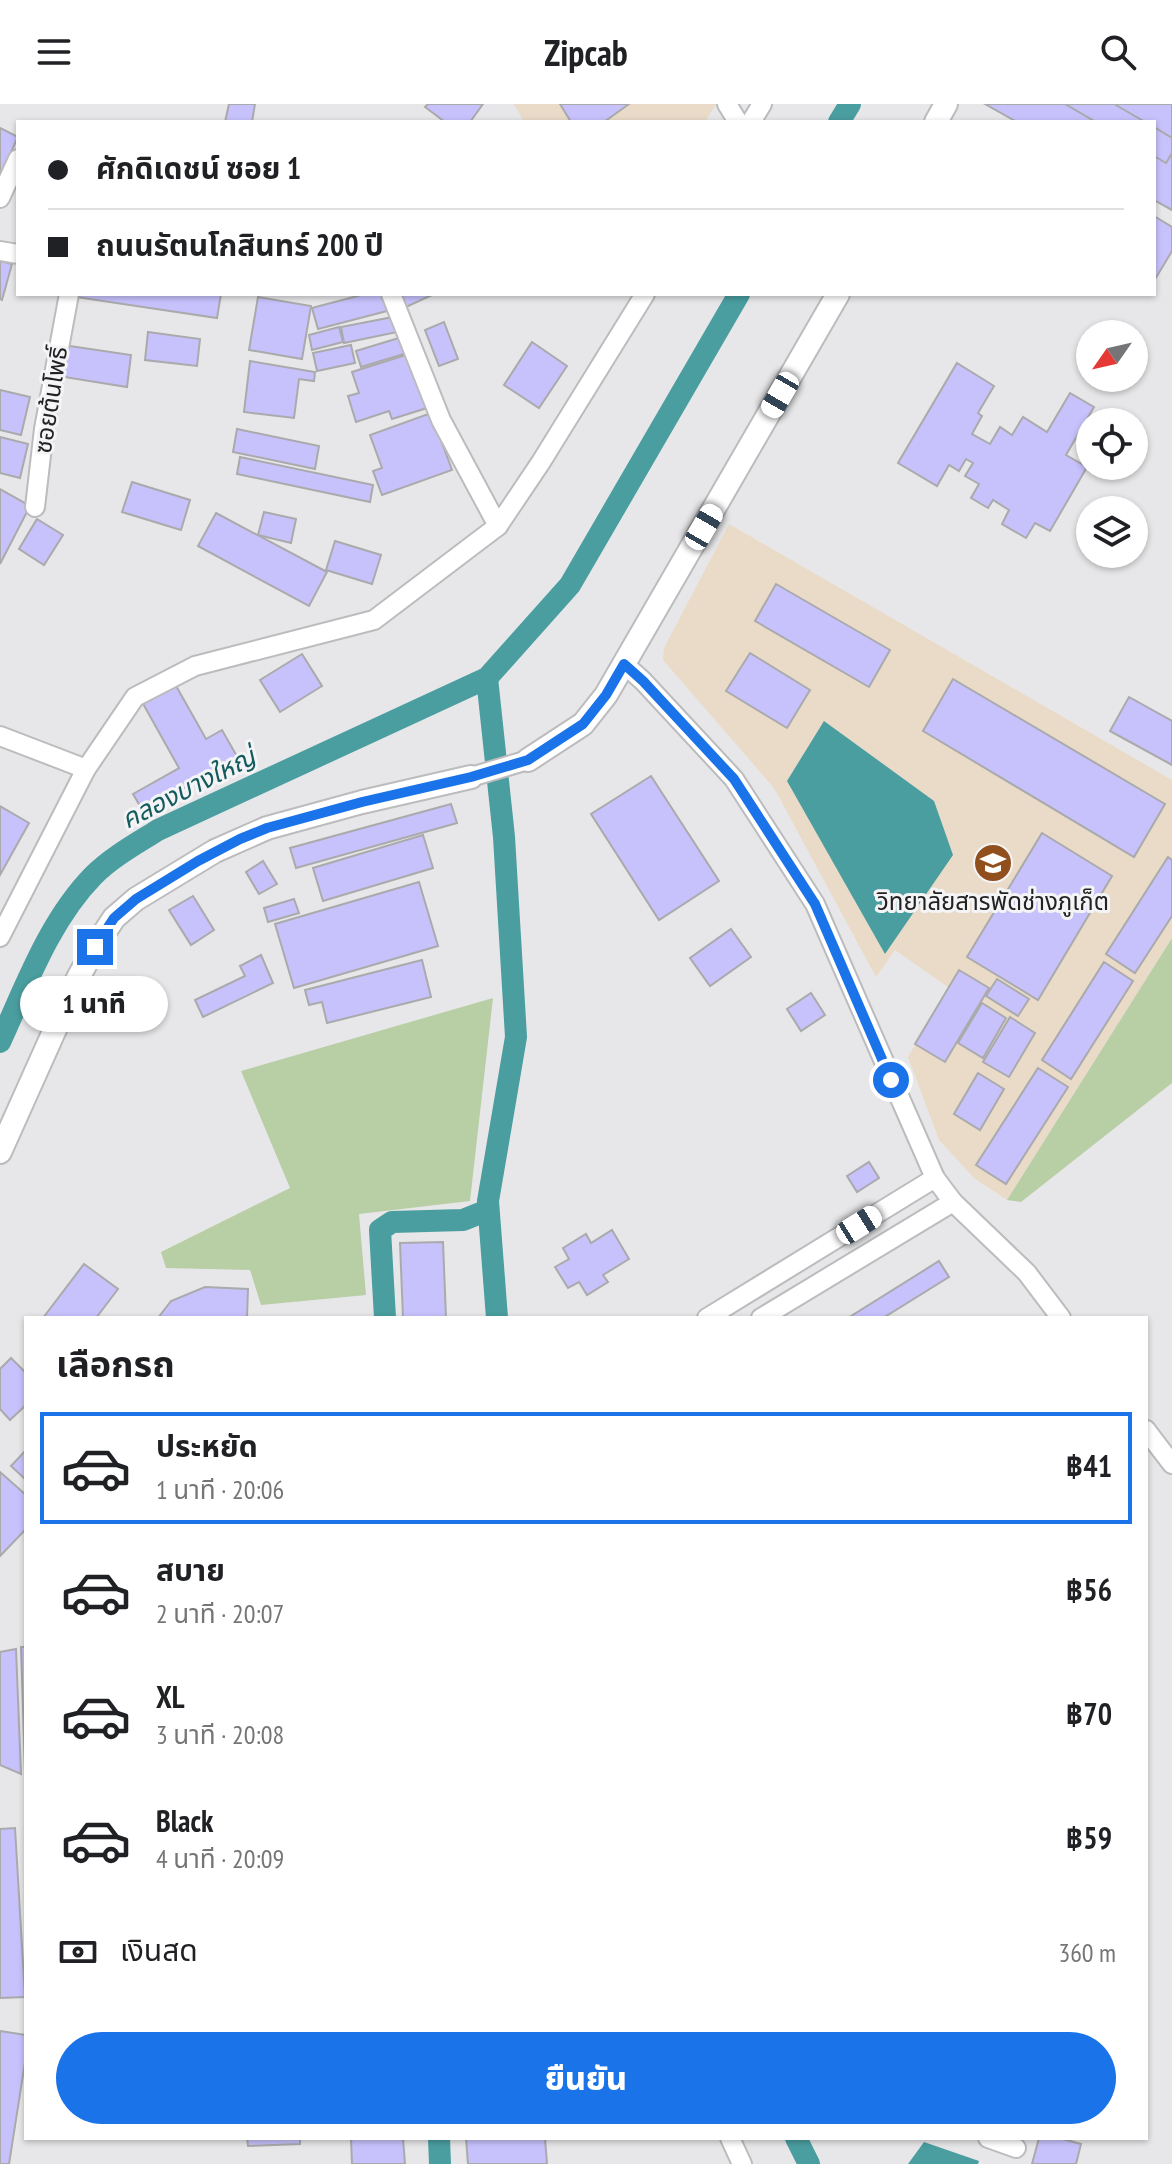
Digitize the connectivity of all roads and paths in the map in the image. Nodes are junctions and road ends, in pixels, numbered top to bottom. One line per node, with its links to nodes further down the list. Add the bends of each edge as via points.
1 (16, 163): 2 (street)
2 (0, 198)
3 (69, 296): 7 (street, ซอยต้นโพธิ์)
4 (392, 296): 8 (street, via 441,420)
5 (644, 296): 8 (street)
6 (837, 296): 9 (street)
7 (35, 507)
8 (498, 526): 12 (street, via 374,620 195,666 135,697)
9 (624, 664): 11 (street, via 583,724); 16 (street, via 734,779 815,904)
10 (0, 736): 12 (street)
11 (528, 760): 13 (street)
12 (86, 769): 14 (street)
13 (471, 777): 15 (street, via 267,828 215,851 136,899 114,918 78,978)
14 (0, 937)
15 (0, 1152)
16 (935, 1178): 17 (street); 18 (street)
17 (953, 1202): 19 (street); 20 (street, via 1027,1273)
18 (710, 1316)
19 (764, 1316)
20 (1059, 1316)
21 (1148, 1433): 22 (street)
22 (1172, 1464)
23 (731, 2140): 26 (street)
24 (992, 2140): 25 (street)
25 (1015, 2150)
26 (742, 2164)

